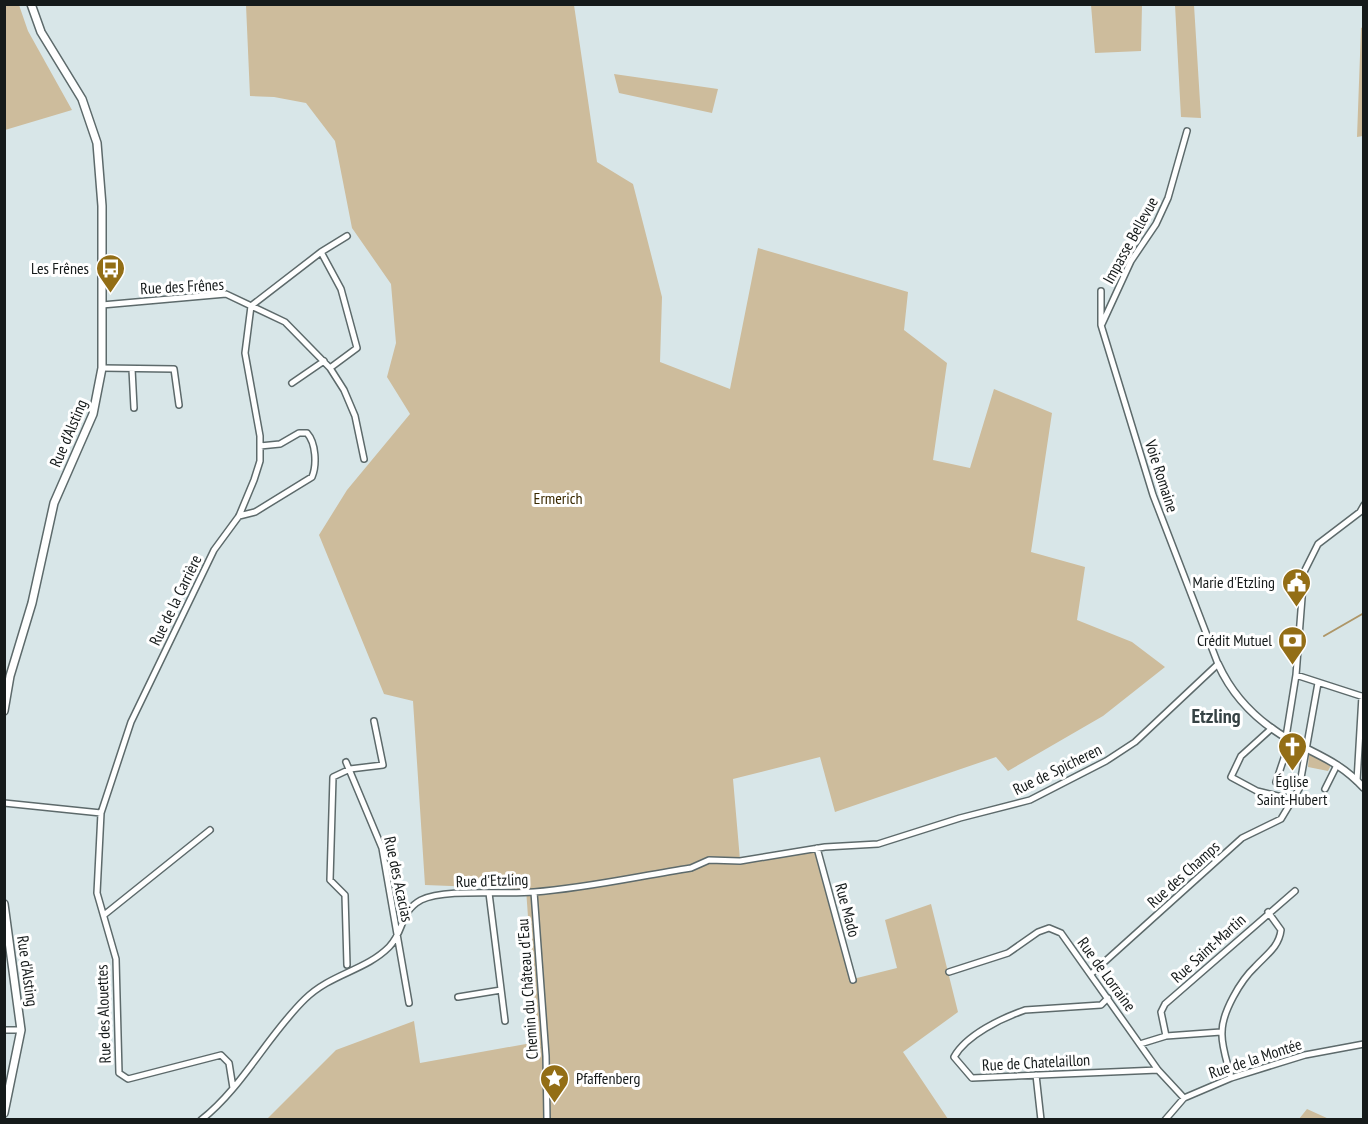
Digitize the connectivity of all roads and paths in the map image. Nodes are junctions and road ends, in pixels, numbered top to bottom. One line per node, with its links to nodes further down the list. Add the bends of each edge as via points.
1 (31, 4): 6 (main road, Rue d'Alsting, via 41,32 87,108 99,158)
2 (1187, 131): 8 (street, Impasse Bellevue, via 1168,198 1131,261)
3 (347, 236): 4 (street)
4 (321, 252): 7 (street); 11 (street, via 341,289 357,348)
5 (1101, 291): 8 (street, Voie Romaine)
6 (102, 305): 7 (street, Rue des Frênes, via 226,294); 10 (main road, Rue d'Alsting)
7 (251, 306): 9 (street, via 285,322); 16 (street, Rue de la Carrière, via 245,353)
8 (1101, 325): 20 (street, Voie Romaine, via 1153,495)
9 (324, 361): 11 (street); 13 (street)
10 (102, 368): 12 (street); 24 (main road, Rue d'Alsting, via 93,414 54,503)
11 (330, 368): 17 (street, via 355,416)
12 (132, 369): 14 (street, via 174,369); 15 (street)
13 (292, 383)
14 (179, 405)
15 (134, 408)
16 (260, 446): 19 (street, Rue de la Carrière, via 260,461); 19 (street, via 280,444 299,433 307,433 316,461 314,472 312,477 255,512)
17 (364, 459)
18 (1364, 505): 21 (street, via 1318,544 1304,572)
19 (239, 516): 38 (street, Rue de la Carrière, via 214,550 131,722)
20 (1218, 664): 26 (street, via 1240,702); 40 (street, Rue de Spicheren, via 1134,742 1107,761 1018,805 960,818)
21 (1296, 675): 22 (street); 27 (street)
22 (1318, 683): 23 (street); 28 (street, Rue des Champs)
23 (1363, 696): 32 (street)
24 (4, 711)
25 (374, 721): 31 (street, via 383,765)
26 (1272, 728): 27 (street); 36 (street, via 1241,756 1231,777 1257,791)
27 (1288, 739): 28 (street); 33 (street)
28 (1308, 747): 30 (street); 36 (street, Rue des Champs, via 1299,789)
29 (346, 762): 31 (street, Rue des Acacias)
30 (1337, 765): 32 (street); 35 (street)
31 (350, 769): 48 (street, Rue des Acacias, via 382,848); 49 (street, via 333,777 330,880 345,895)
32 (1357, 781): 34 (street)
33 (1276, 782)
34 (1364, 788)
35 (1325, 789)
36 (1291, 799): 51 (street, Rue des Champs, via 1281,819 1242,838)
37 (4, 803): 38 (street)
38 (100, 813): 47 (street, Rue des Alouettes, via 98,893)
39 (210, 830): 47 (street)
40 (878, 844): 41 (street, Rue d'Etzling)
41 (817, 848): 43 (street, Rue d'Etzling, via 740,861 709,860 691,868); 52 (street, Rue Mado)
42 (1295, 891): 46 (street, Rue Saint-Martin)
43 (534, 892): 44 (street, Rue d'Etzling); 72 (street, Chemin du Château d'Eau)
44 (489, 893): 48 (street, Rue d'Etzling, via 441,895 423,900 406,911); 53 (street)
45 (4, 904): 59 (main road, Rue d'Alsting)
46 (1268, 912): 60 (street, via 1281,930 1280,939 1243,981); 61 (street, Rue Saint-Martin, via 1165,1004 1161,1012)
47 (104, 915): 68 (street, Rue des Alouettes, via 116,959 119,1073 128,1079 220,1055 228,1063)
48 (398, 936): 56 (street, Rue des Acacias); 68 (street, Rue d'Etzling, via 365,965 316,989 286,1019)
49 (346, 965)
50 (949, 972): 51 (street, Rue de Lorraine, via 1008,952 1049,928 1061,933)
51 (1091, 974): 55 (street, Rue de Lorraine)
52 (853, 980)
53 (501, 990): 54 (street); 57 (street)
54 (458, 997)
55 (1108, 998): 62 (street, Rue de Lorraine); 65 (street, Rue de Chatelaillon, via 1101,1005 1013,1014 960,1046 954,1057 972,1078)
56 (409, 1003)
57 (505, 1021)
58 (4, 1030): 59 (street)
59 (21, 1030): 67 (main road, Rue d'Alsting)
60 (1221, 1032): 61 (street); 66 (street)
61 (1166, 1036): 62 (street)
62 (1140, 1044): 64 (street, Rue de Lorraine)
63 (1364, 1044): 66 (street, Rue de la Montée, via 1305,1055)
64 (1158, 1070): 65 (street, Rue de Chatelaillon); 69 (street, Rue de Lorraine)
65 (1036, 1075): 73 (street)
66 (1231, 1078): 69 (street, Rue de la Montée)
67 (8, 1085): 70 (main road, Rue d'Alsting)
68 (233, 1088): 71 (street, Rue d'Etzling)
69 (1184, 1098): 74 (street, Rue de la Montée)
70 (4, 1113)
71 (201, 1119)
72 (547, 1119)
73 (1041, 1119)
74 (1165, 1119)

